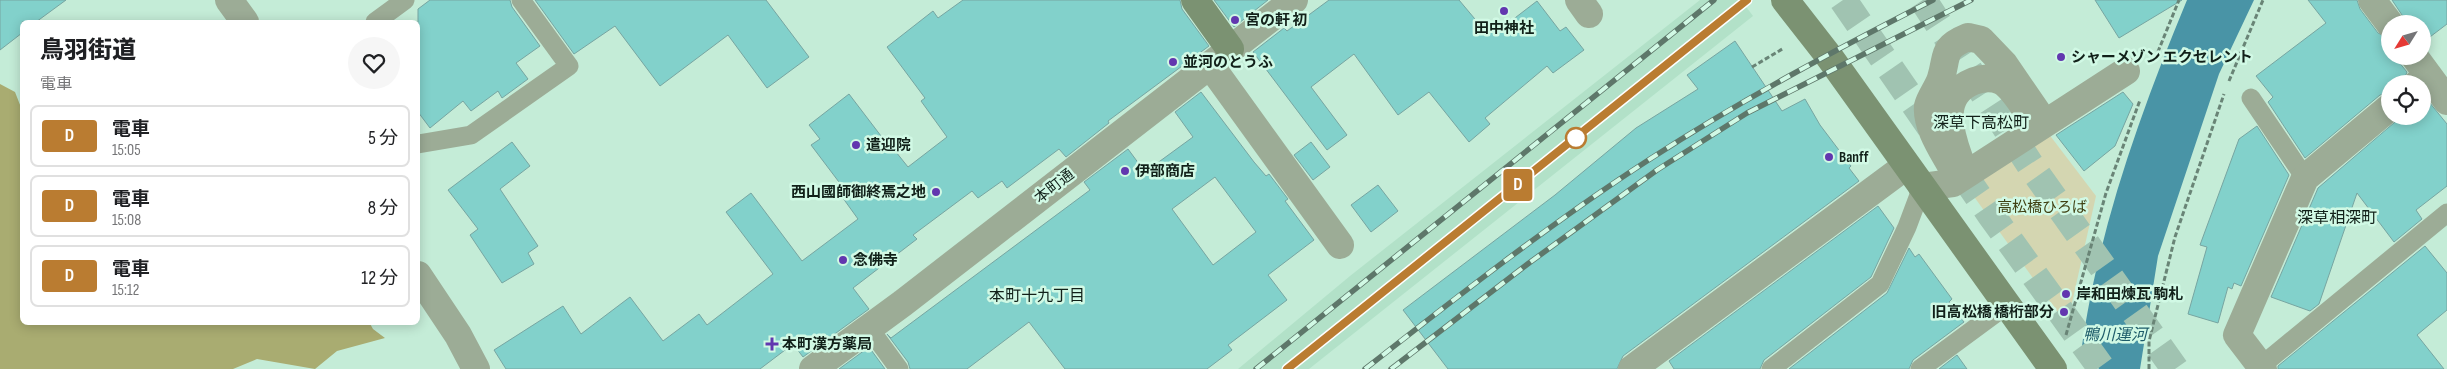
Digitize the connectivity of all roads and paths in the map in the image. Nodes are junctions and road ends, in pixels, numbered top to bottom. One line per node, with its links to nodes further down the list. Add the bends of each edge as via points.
1 (228, 0): 11 (street)
2 (405, 0): 12 (lane)
3 (521, 0): 26 (lane, via 569,66 471,135)
4 (1195, 0): 14 (street)
5 (1294, 0): 14 (street, 本町通)
6 (2179, 0): 15 (path)
7 (2263, 0): 19 (path)
8 (2372, 0): 10 (street)
9 (1787, 1): 28 (street)
10 (2383, 15)
11 (243, 20)
12 (378, 20)
13 (1786, 47): 16 (path)
14 (1220, 57): 31 (street); 34 (street, 本町通)
15 (2154, 62)
16 (1752, 67)
17 (2126, 71): 25 (street)
18 (2420, 72): 23 (street)
19 (2229, 82)
20 (2226, 91): 44 (path, via 2175,237 2149,341)
21 (2251, 98): 29 (lane)
22 (2140, 99): 35 (path, via 2106,193)
23 (2447, 101)
24 (2381, 115): 29 (street)
25 (2020, 139): 27 (street); 27 (street, via 2021,120 2009,100 1988,89 1979,90 1966,103)
26 (420, 144)
27 (1959, 168): 27 (street, via 1948,115 1951,101 1966,85 1983,78 1999,80 2033,120 2039,115 2004,64 1981,40 1968,37 1945,52 1941,78 1928,106 1930,121); 28 (street, via 1953,183)
28 (1914, 176): 33 (street); 40 (street); 41 (lane, via 1907,227 1880,284)
29 (2305, 178): 37 (street, via 2237,335)
30 (2447, 213): 37 (lane)
31 (1340, 245)
32 (420, 278): 36 (street, via 458,335)
33 (2008, 304): 42 (lane); 43 (street)
34 (869, 328): 38 (street, 本町通); 39 (lane)
35 (2065, 340)
36 (471, 367)
37 (2262, 368)
38 (813, 369)
39 (899, 369)
40 (1632, 369)
41 (1772, 369)
42 (1920, 369)
43 (2053, 369)
44 (2149, 369)

